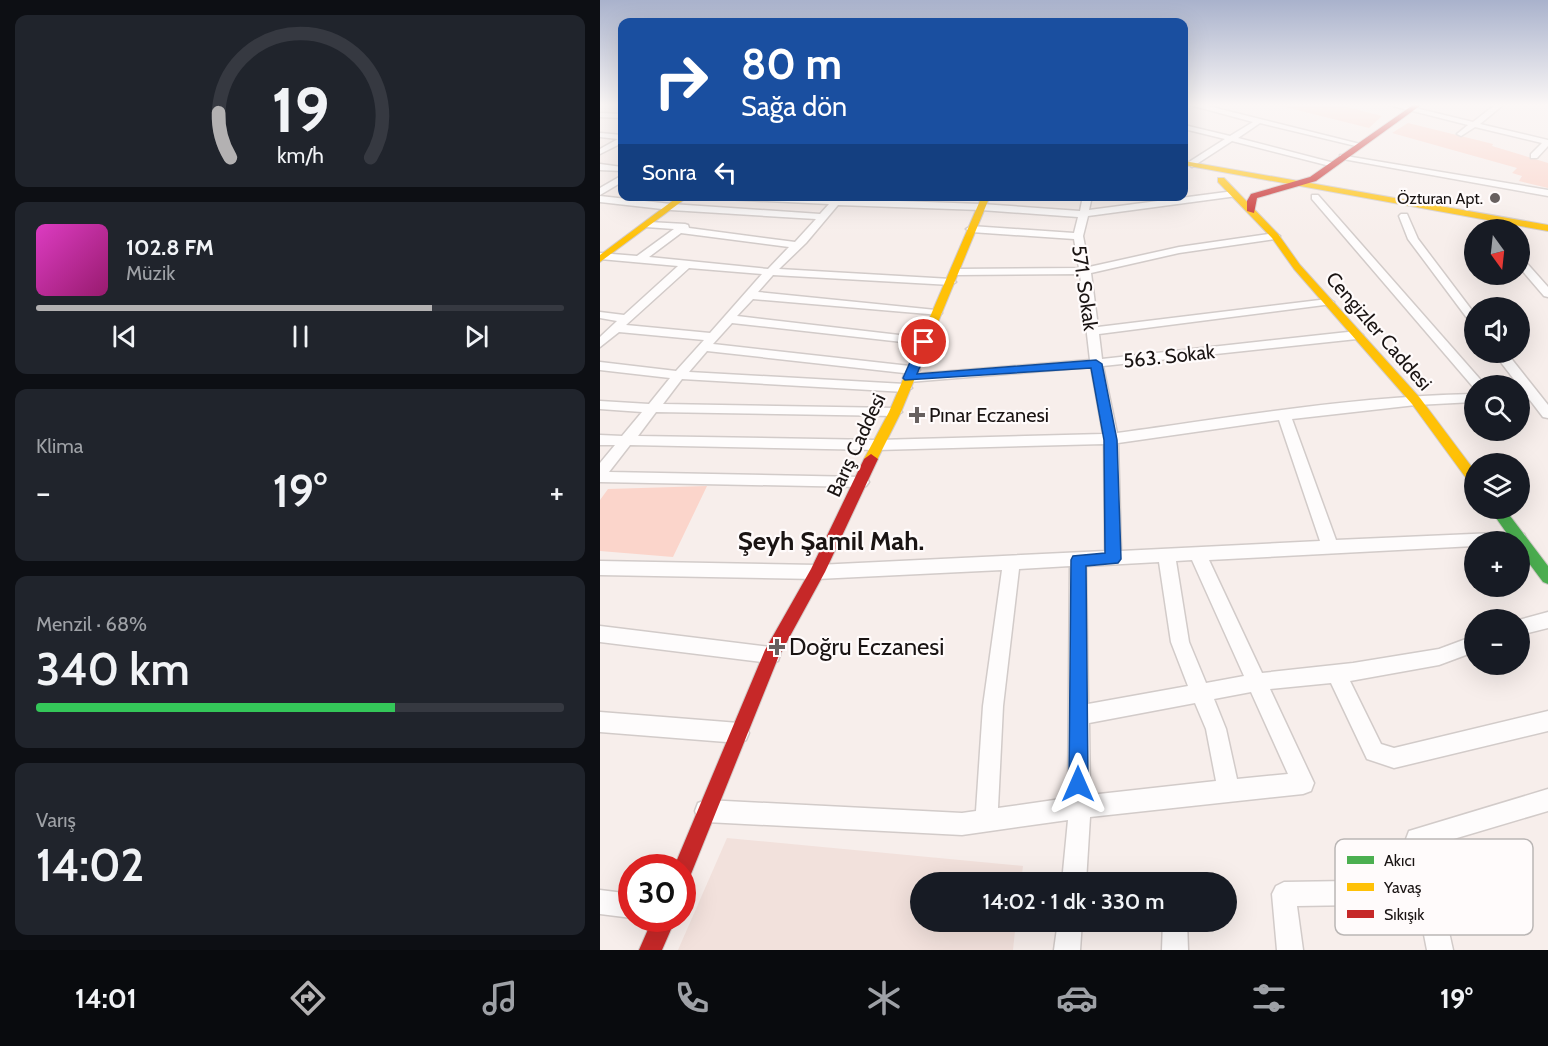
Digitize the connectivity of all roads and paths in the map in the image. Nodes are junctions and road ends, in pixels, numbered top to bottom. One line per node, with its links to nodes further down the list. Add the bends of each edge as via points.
1 (1214, 149): 7 (street)
2 (1273, 149): 6 (street)
3 (1354, 149): 6 (main road)
4 (1541, 149): 5 (street)
5 (1534, 156)
6 (1333, 164): 14 (main road); 16 (main road); 17 (main road, via 1326,178); 19 (street)
7 (1188, 166)
8 (600, 167): 11 (street)
9 (1188, 167): 16 (main road)
10 (1188, 168): 12 (main road)
11 (618, 169)
12 (1221, 180): 15 (main road); 20 (main road, Cengizler Caddesi)
13 (618, 181): 18 (street)
14 (1302, 183): 16 (main road); 17 (main road)
15 (1245, 184): 16 (main road); 20 (main road)
16 (1274, 184): 21 (main road); 31 (main road, via 1254,196)
17 (1337, 189): 37 (main road)
18 (600, 192)
19 (1548, 193)
20 (1234, 194): 23 (street); 31 (main road, Cengizler Caddesi)
21 (1315, 197): 33 (main road); 67 (street)
22 (600, 199): 30 (street)
23 (1188, 199)
24 (679, 201): 30 (main road)
25 (836, 201): 34 (street)
26 (935, 201): 29 (street)
27 (1086, 201): 32 (street, 571. Sokak)
28 (1172, 201): 32 (street)
29 (984, 202): 32 (street); 38 (main road, Barış Caddesi)
30 (671, 207): 34 (street); 35 (main road)
31 (1251, 211): 41 (main road, Cengizler Caddesi)
32 (1082, 214): 40 (street, 571. Sokak)
33 (1404, 216): 36 (main road); 53 (street, via 1413,239)
34 (823, 217): 39 (street)
35 (650, 225): 39 (street); 43 (main road)
36 (1464, 228)
37 (1548, 228)
38 (971, 229): 40 (street); 49 (main road, Barış Caddesi)
39 (808, 234): 42 (street)
40 (1078, 236): 46 (street, 571. Sokak)
41 (1275, 236): 46 (street, via 1179,250); 52 (main road, Cengizler Caddesi)
42 (798, 245): 44 (street, via 679,230); 47 (street)
43 (601, 257): 44 (street)
44 (640, 259): 45 (street)
45 (687, 264): 47 (street); 56 (street)
46 (1085, 271): 49 (street); 59 (street, 571. Sokak)
47 (770, 272): 49 (street); 51 (street)
48 (1530, 273): 50 (street)
49 (953, 277): 54 (main road, Barış Caddesi)
50 (1548, 294)
51 (751, 295): 54 (street); 57 (street)
52 (1328, 302): 59 (street); 60 (main road, Cengizler Caddesi)
53 (1464, 307)
54 (936, 314): 63 (main road, Barış Caddesi)
55 (600, 315): 56 (street)
56 (628, 319): 58 (street)
57 (730, 319): 62 (street); 63 (street)
58 (616, 328): 61 (street); 62 (street)
59 (1091, 331): 64 (street, 571. Sokak)
60 (1357, 335): 64 (street, 563. Sokak); 73 (main road, Cengizler Caddesi)
61 (602, 340)
62 (709, 342): 66 (street); 68 (street)
63 (924, 342): 68 (main road, Barış Caddesi)
64 (1096, 364): 68 (street, 563. Sokak); 80 (street, 571. Sokak)
65 (600, 366): 66 (street)
66 (679, 375): 68 (street); 75 (street)
67 (1471, 375)
68 (909, 378): 76 (main road, Barış Caddesi)
69 (1548, 395): 70 (street)
70 (1530, 396)
71 (1464, 399): 73 (street)
72 (1530, 399): 77 (street)
73 (1416, 401): 78 (street); 83 (main road, Cengizler Caddesi)
74 (600, 405): 75 (street)
75 (651, 408): 76 (street); 81 (street)
76 (895, 412): 82 (main road, Barış Caddesi)
77 (1548, 414)
78 (1284, 415): 80 (street); 87 (street)
79 (600, 440): 81 (street)
80 (1111, 440): 82 (street); 91 (street, 571. Sokak)
81 (626, 441): 82 (street); 84 (street)
82 (876, 445): 85 (main road, Barış Caddesi)
83 (1464, 466)
84 (600, 475): 85 (street)
85 (861, 482): 95 (main road, Barış Caddesi)
86 (1464, 541): 87 (street)
87 (1330, 548): 88 (street)
88 (1198, 554): 90 (street); 103 (street)
89 (1530, 554): 96 (main road)
90 (1167, 556): 91 (street); 104 (street, via 1180,642)
91 (1113, 559): 92 (street)
92 (1078, 560): 93 (street); 105 (street)
93 (1011, 562): 95 (street); 113 (street, via 993,706)
94 (600, 568): 95 (street)
95 (818, 572): 101 (main road, Barış Caddesi)
96 (1548, 578)
97 (1548, 620): 98 (street)
98 (1530, 624)
99 (600, 634): 101 (street)
100 (1464, 648): 102 (street, via 1439,657)
101 (771, 656): 108 (main road, Barış Caddesi)
102 (1336, 674): 103 (street); 106 (street, via 1374,752 1394,758)
103 (1257, 682): 104 (street); 109 (street, via 1303,783)
104 (1201, 694): 105 (street); 109 (street, via 1216,729)
105 (1078, 716): 111 (street)
106 (1548, 721)
107 (600, 722): 108 (street)
108 (739, 733): 112 (main road, Barış Caddesi)
109 (1229, 791): 111 (street)
110 (1548, 800): 114 (street)
111 (1078, 807): 113 (street); 116 (street)
112 (706, 811): 113 (street, via 962,824); 115 (main road, Barış Caddesi)
113 (986, 821)
114 (1420, 839)
115 (689, 854)
116 (1075, 872)
117 (1335, 893): 127 (street, via 1284,894)
118 (600, 902): 119 (street)
119 (618, 904)
120 (658, 932): 124 (main road)
121 (1069, 932): 125 (street)
122 (1175, 932): 126 (street)
123 (1437, 935): 128 (street)
124 (650, 950)
125 (1067, 950)
126 (1175, 950)
127 (1290, 950)
128 (1440, 950)

